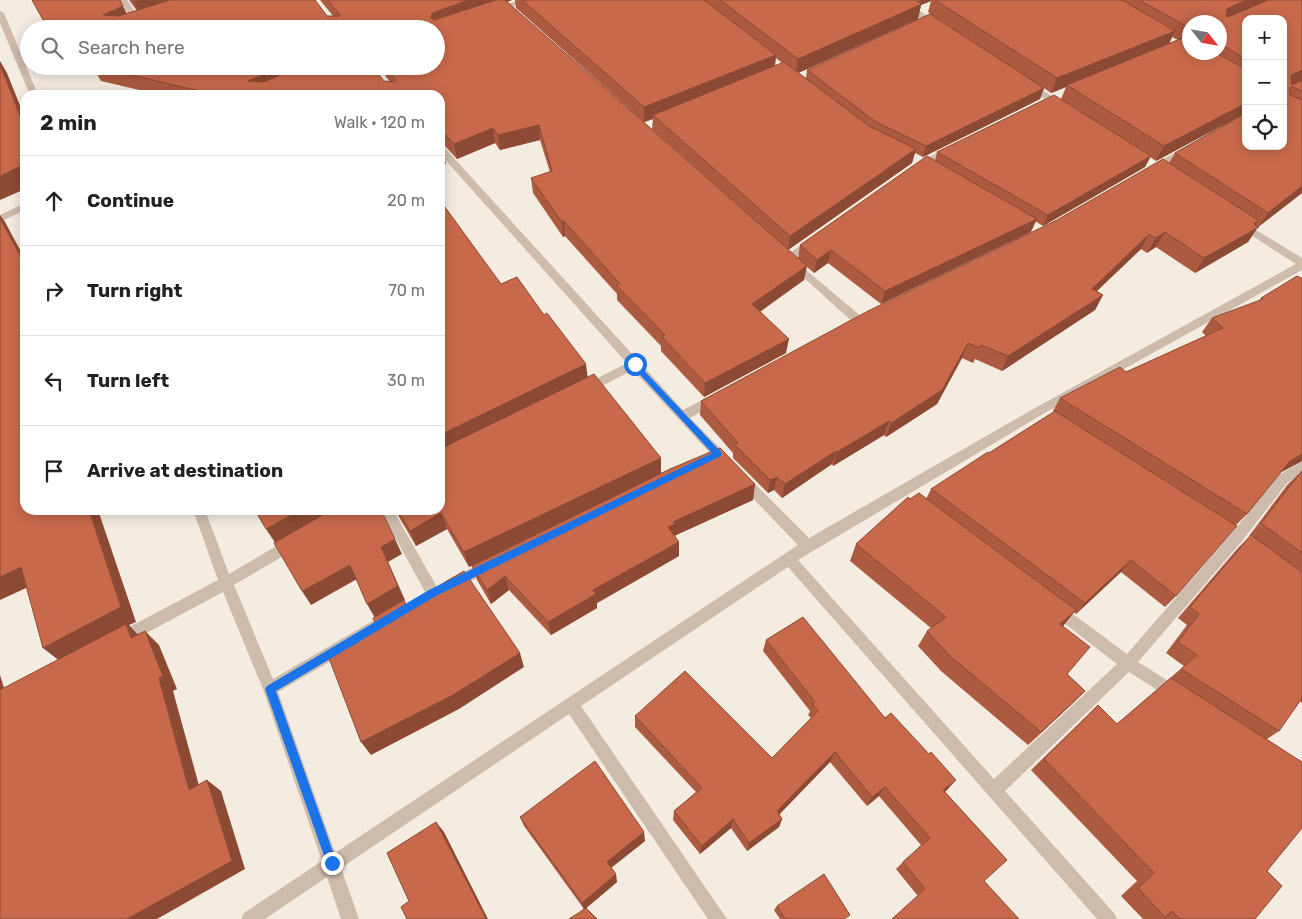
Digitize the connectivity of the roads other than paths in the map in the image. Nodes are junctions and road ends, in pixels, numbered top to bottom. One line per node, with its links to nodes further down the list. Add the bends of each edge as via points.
1 (123, 0): 8 (street)
2 (526, 0): 5 (street, via 511,10)
3 (899, 0): 7 (street, via 921,11)
4 (0, 13): 12 (street)
5 (490, 13)
6 (147, 19): 9 (street)
7 (928, 19): 10 (street); 11 (street)
8 (133, 20)
9 (144, 20)
10 (919, 23)
11 (944, 30)
12 (19, 58)
13 (26, 75): 15 (street)
14 (1017, 77): 16 (street)
15 (32, 90)
16 (1066, 109)
17 (1196, 144): 20 (street)
18 (956, 146): 21 (street)
19 (445, 154): 30 (street)
20 (1152, 168)
21 (907, 174)
22 (20, 209): 24 (street)
23 (1228, 215): 26 (street)
24 (0, 219)
25 (819, 235): 29 (street, via 783,254)
26 (1302, 264): 27 (street)
27 (1283, 274): 28 (street); 33 (street)
28 (1296, 282)
29 (859, 321)
30 (635, 364): 32 (street); 34 (street)
31 (724, 394): 34 (street)
32 (573, 395)
33 (1039, 411): 35 (street); 37 (street)
34 (682, 417): 42 (street, via 714,456)
35 (1055, 421)
36 (1302, 466): 49 (street, via 1284,479)
37 (900, 493): 38 (street); 42 (street)
38 (915, 504)
39 (200, 515): 45 (street)
40 (388, 515): 43 (street, via 428,596)
41 (308, 534): 45 (street)
42 (808, 546): 44 (street)
43 (504, 558)
44 (789, 559): 52 (street); 53 (street)
45 (226, 583): 48 (street); 50 (street)
46 (1041, 598): 49 (street)
47 (398, 613): 50 (street)
48 (104, 648)
49 (1128, 663): 51 (street); 53 (street)
50 (270, 689): 54 (street)
51 (1186, 701)
52 (571, 704): 54 (street); 57 (street)
53 (993, 791): 58 (street)
54 (332, 863): 55 (street); 56 (street)
55 (250, 919)
56 (350, 919)
57 (718, 919)
58 (1108, 919)

